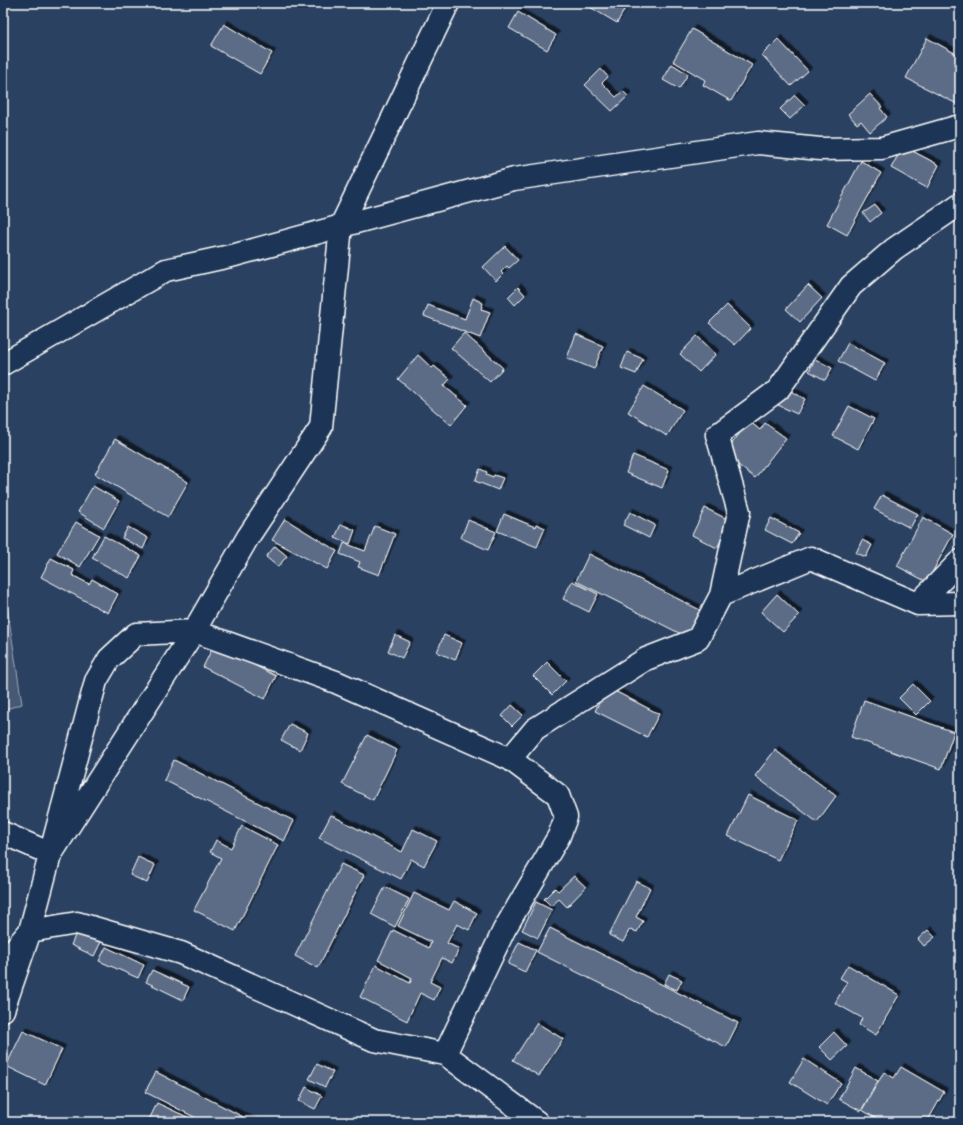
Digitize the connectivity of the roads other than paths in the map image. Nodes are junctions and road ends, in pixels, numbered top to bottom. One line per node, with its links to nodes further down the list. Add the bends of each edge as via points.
1 (448, 3): 4 (street)
2 (960, 127): 4 (street, via 882,148 820,149 758,143 514,179)
3 (960, 204): 7 (street, via 894,249 851,286 778,390 717,435 739,512)
4 (341, 226): 5 (street, via 235,255 166,270); 10 (street, via 321,427 248,537)
5 (3, 364)
6 (960, 560): 9 (street)
7 (721, 595): 9 (street, via 811,558); 11 (street, via 698,639 646,659 535,729)
8 (960, 603): 9 (street)
9 (918, 604)
10 (194, 631): 11 (street, via 336,682); 13 (street); 13 (street, via 136,634 109,659 96,681)
11 (510, 759): 17 (street, via 558,795 566,817 559,836 504,930)
12 (3, 833): 13 (street)
13 (51, 854): 14 (street)
14 (30, 931): 15 (street); 16 (street); 17 (street, via 77,923 181,953 374,1040)
15 (3, 962)
16 (3, 1010)
17 (445, 1054): 18 (street)
18 (537, 1122)

